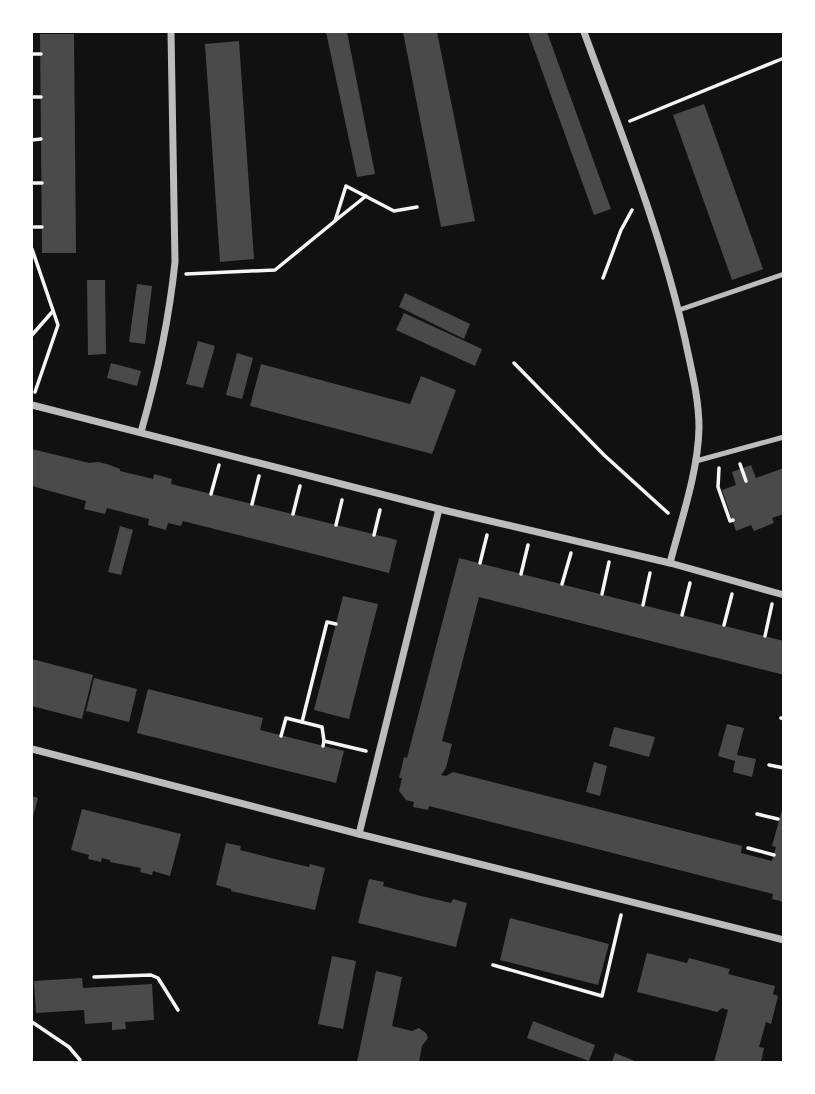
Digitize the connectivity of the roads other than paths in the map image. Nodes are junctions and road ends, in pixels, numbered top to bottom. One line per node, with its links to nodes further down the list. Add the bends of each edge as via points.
1 (171, 32): 6 (street, via 174,274 158,372)
2 (584, 32): 4 (street, via 653,223)
3 (783, 274): 4 (lane)
4 (679, 310): 8 (street, via 695,388)
5 (32, 404): 6 (street)
6 (141, 432): 9 (street)
7 (783, 437): 8 (lane)
8 (696, 461): 10 (street)
9 (439, 509): 10 (street); 13 (street)
10 (670, 563): 11 (street)
11 (779, 594)
12 (32, 749): 13 (street)
13 (359, 834): 14 (street)
14 (783, 940)

